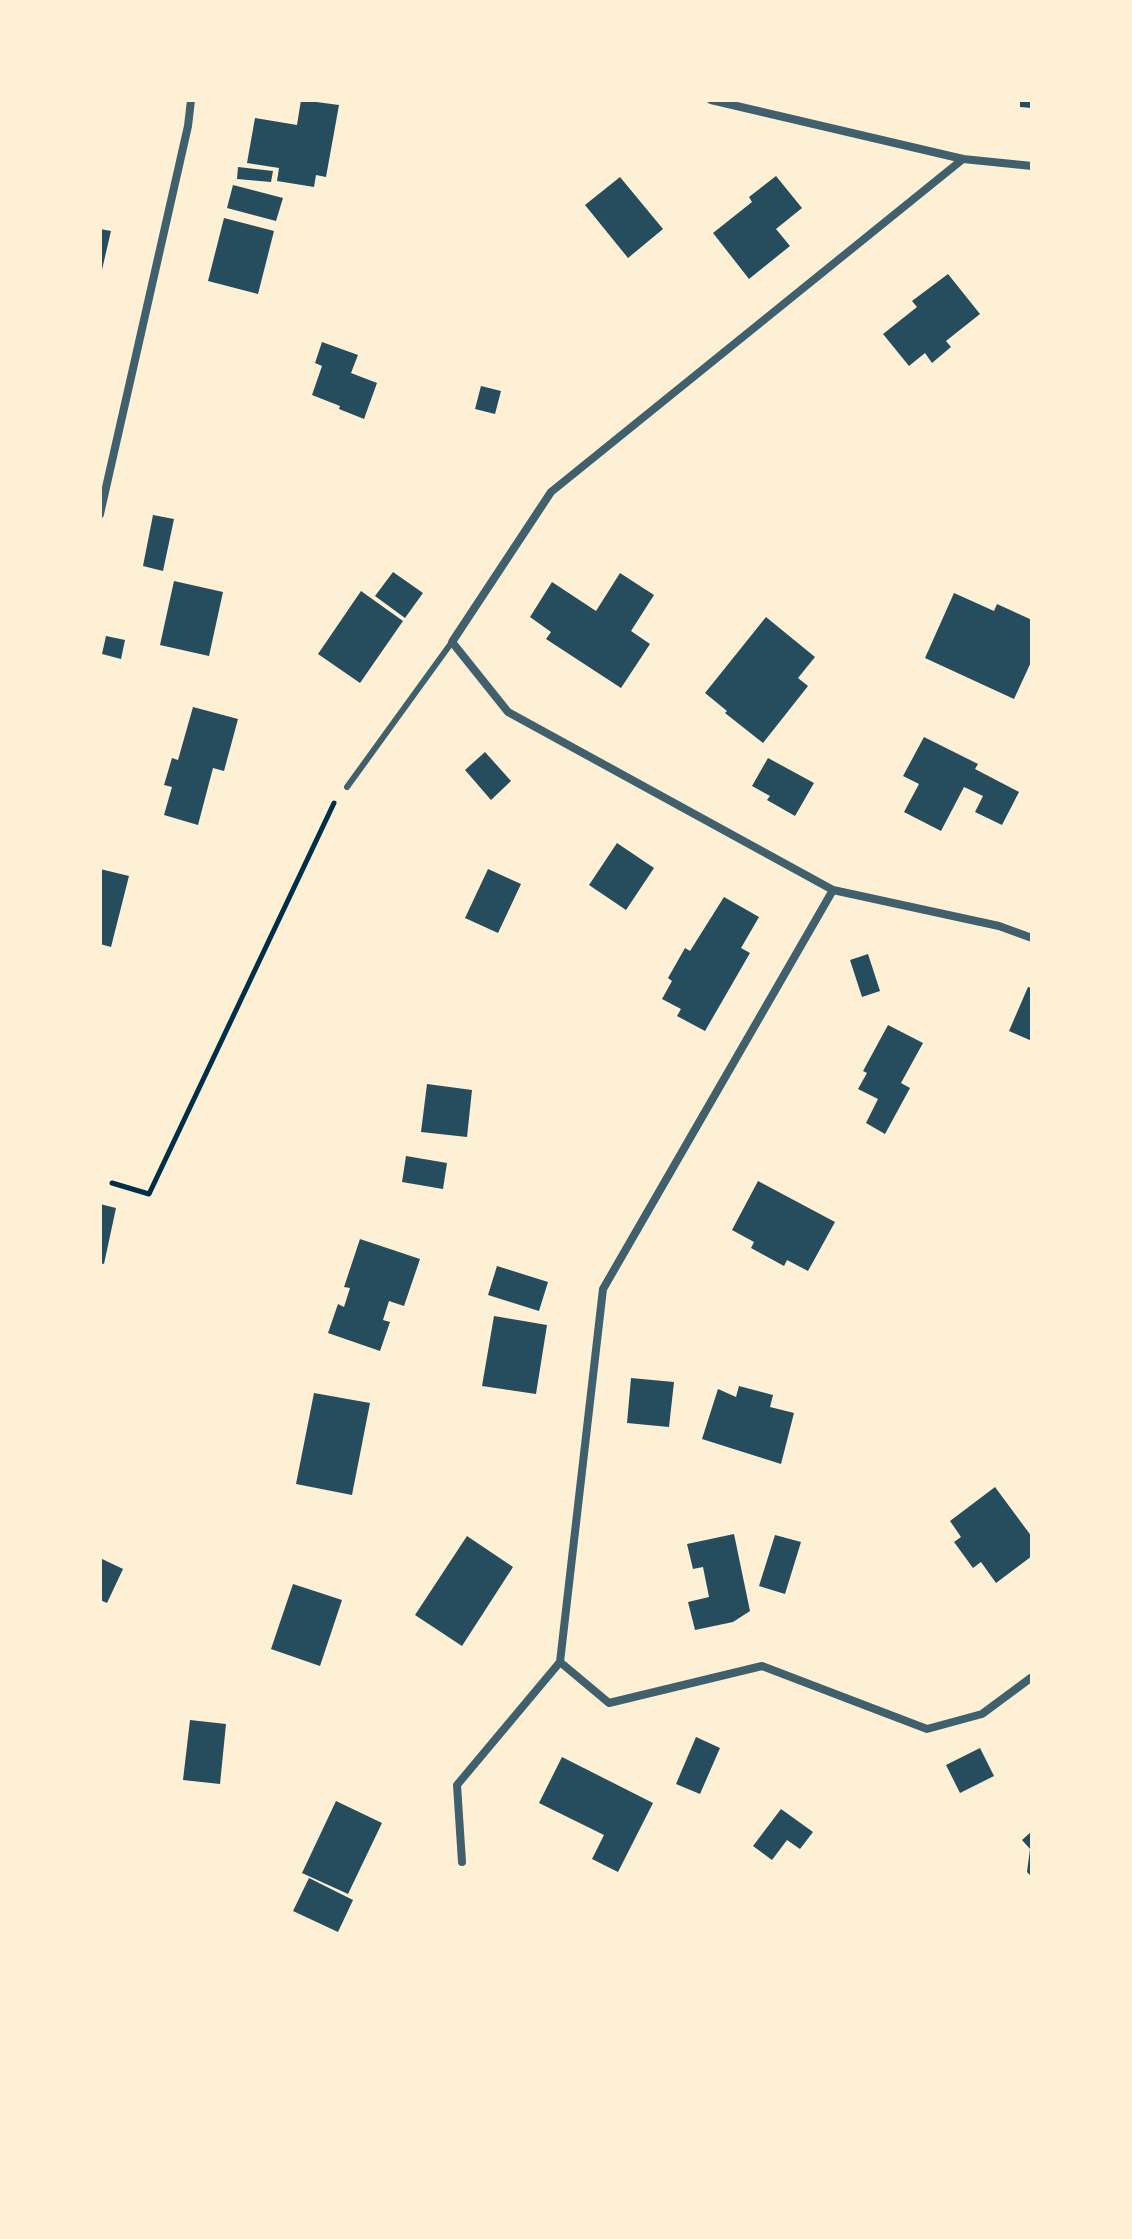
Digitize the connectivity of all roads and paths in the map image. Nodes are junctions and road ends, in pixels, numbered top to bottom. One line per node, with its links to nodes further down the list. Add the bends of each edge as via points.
1 (191, 100): 5 (street)
2 (711, 100): 3 (street)
3 (963, 159): 4 (street); 6 (street, via 551,492)
4 (1032, 166)
5 (100, 514)
6 (452, 642): 7 (lane); 8 (street, via 508,712)
7 (347, 787): 10 (path, via 335,801 149,1194)
8 (833, 890): 9 (street); 11 (street, via 603,1289)
9 (1032, 938)
10 (112, 1183)
11 (560, 1662): 12 (street, via 609,1703 762,1666 927,1729 982,1714); 13 (street, via 457,1785)
12 (1032, 1677)
13 (462, 1862)

